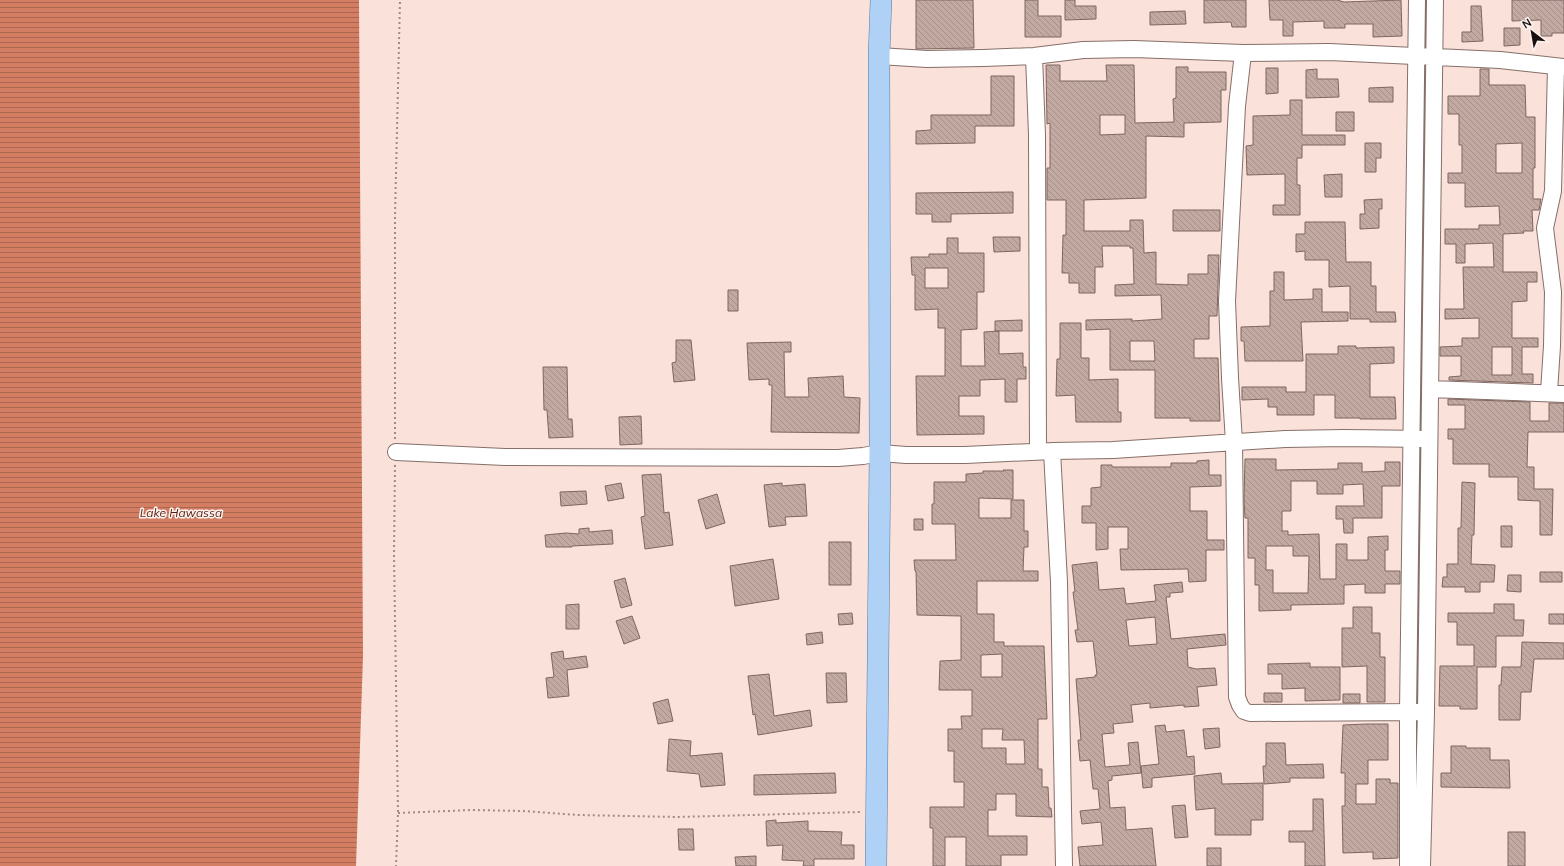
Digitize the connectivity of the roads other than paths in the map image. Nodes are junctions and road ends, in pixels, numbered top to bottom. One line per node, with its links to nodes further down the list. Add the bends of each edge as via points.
1 (881, 0): 5 (main road)
2 (1417, 0): 7 (street)
3 (1435, 0): 8 (street)
4 (1243, 54): 6 (street, via 1134,49 1083,50); 7 (street, via 1329,52); 14 (street, via 1237,106 1227,301)
5 (879, 56): 6 (street, via 927,59); 17 (main road)
6 (1034, 56): 15 (street)
7 (1416, 57): 8 (street); 12 (street)
8 (1434, 58): 9 (street, via 1500,60); 10 (street)
9 (1560, 67): 11 (street, via 1553,191 1545,228 1554,292 1552,346)
10 (1430, 389): 11 (street); 13 (street)
11 (1557, 393)
12 (1412, 439): 13 (street); 14 (street, via 1330,438); 18 (street)
13 (1429, 440): 19 (street)
14 (1234, 442): 15 (street, via 1113,450); 18 (street, via 1237,697 1240,705 1244,711 1250,713)
15 (1045, 451): 17 (street, via 965,455); 21 (street, via 1059,582)
16 (396, 452): 17 (street, via 472,456 636,458 838,458)
17 (880, 453): 20 (main road)
18 (1408, 712): 19 (street); 22 (street)
19 (1426, 712): 23 (street)
20 (876, 866)
21 (1064, 866)
22 (1408, 866)
23 (1422, 866)

